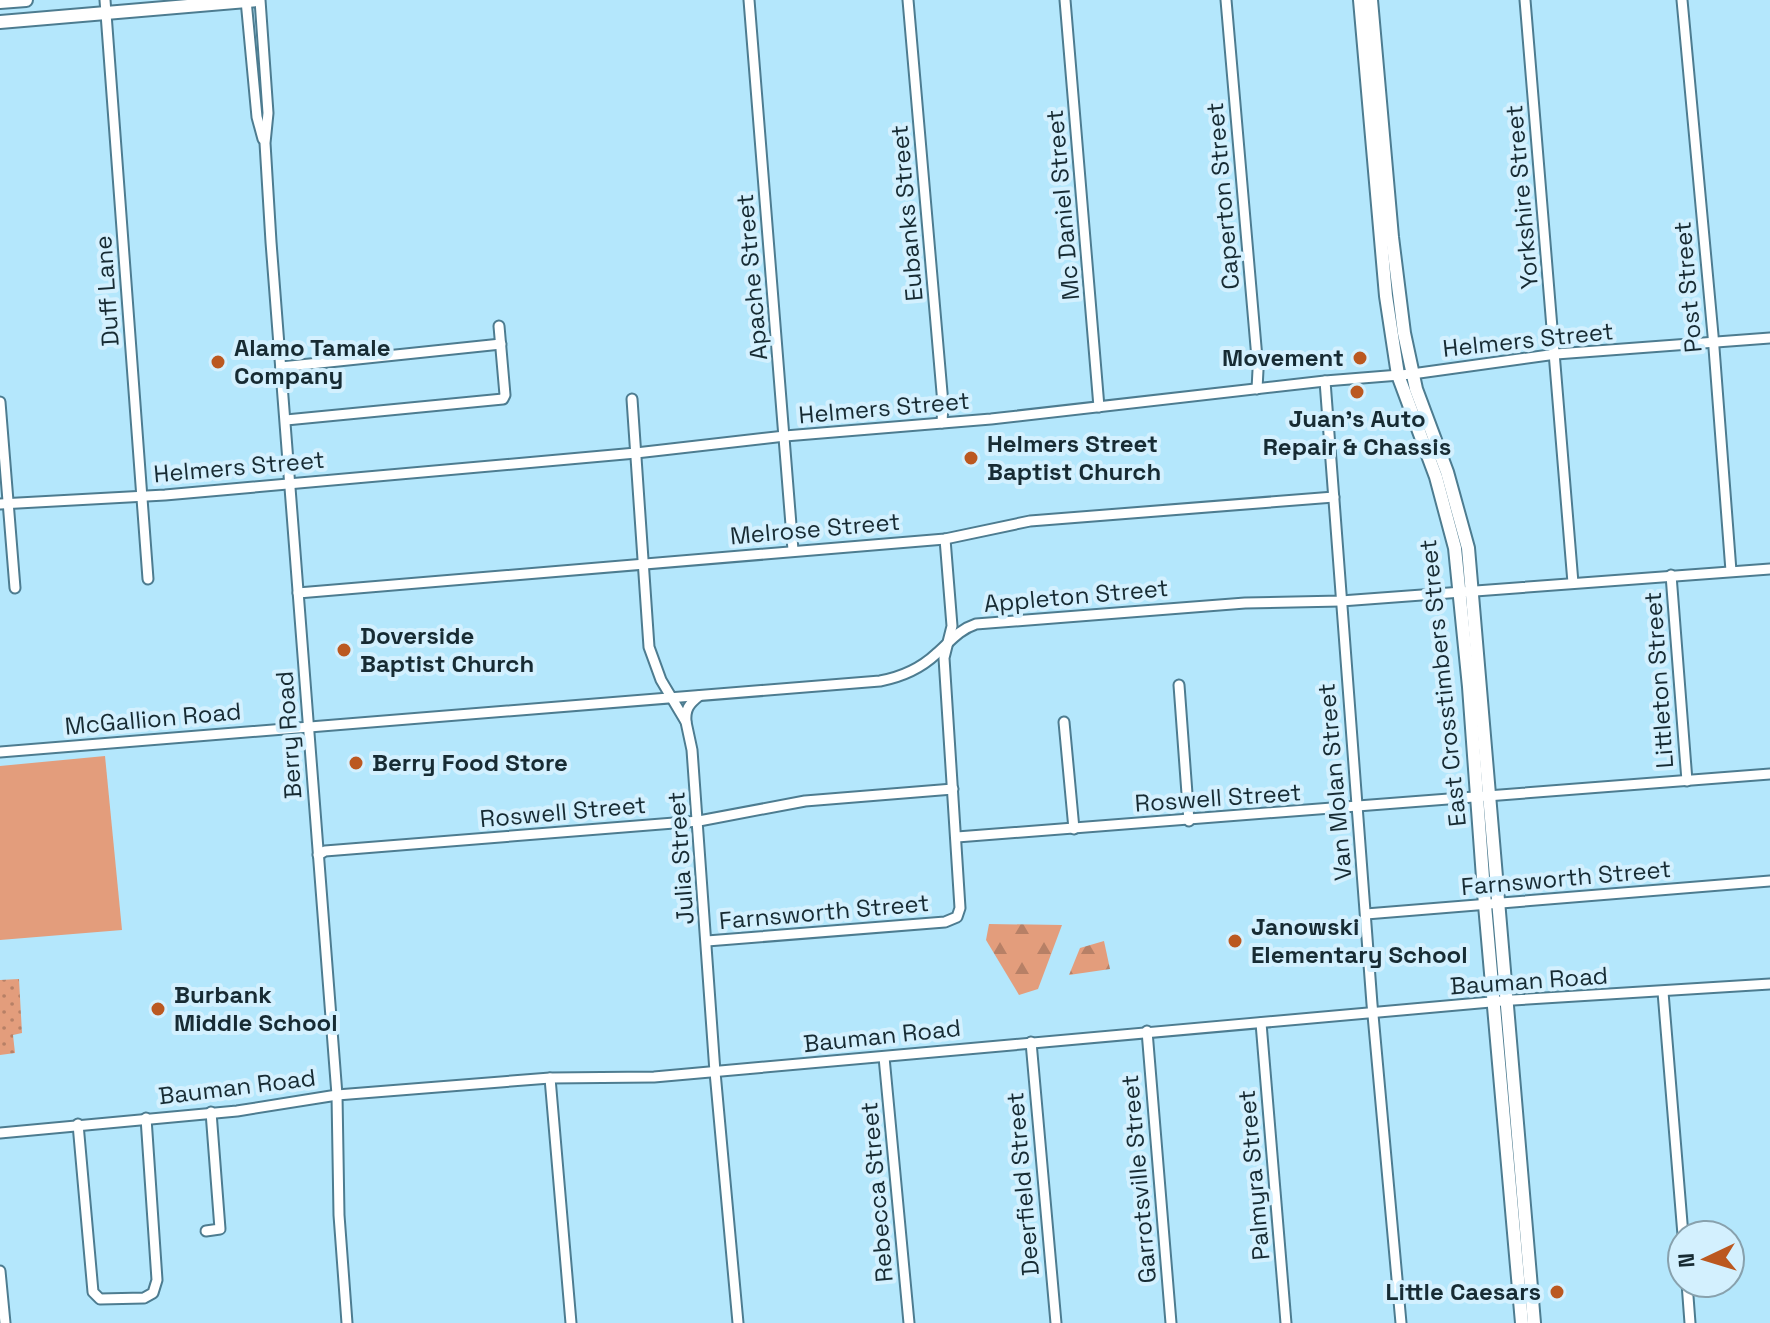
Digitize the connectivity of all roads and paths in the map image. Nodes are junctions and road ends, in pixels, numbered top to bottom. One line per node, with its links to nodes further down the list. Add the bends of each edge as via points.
1 (26, 0): 12 (main road)
2 (246, 0): 3 (main road); 13 (main road); 16 (street, Berry Road, via 257,117)
3 (259, 0): 16 (street, Berry Road, via 268,113)
4 (749, 0): 33 (street, Apache Street)
5 (908, 0): 32 (street, Eubanks Street)
6 (1065, 0): 30 (street, Mc Daniel Street)
7 (1226, 0): 27 (street, Caperton Street)
8 (1360, 0): 15 (main road, East Crosstimbers Street)
9 (1371, 0): 15 (main road, East Crosstimbers Street)
10 (1525, 0): 22 (street, Yorkshire Street)
11 (1682, 0): 20 (street, Post Street)
12 (0, 2)
13 (106, 6): 14 (main road); 37 (street, Duff Lane)
14 (0, 22)
15 (1377, 136): 17 (main road, East Crosstimbers Street)
16 (265, 143): 23 (street, Berry Road)
17 (1386, 237): 24 (main road, East Crosstimbers Street); 25 (main road, East Crosstimbers Street, via 1386,296)
18 (499, 326): 21 (street)
19 (1770, 338): 20 (street, Helmers Street)
20 (1713, 343): 22 (street, Helmers Street); 44 (street, Post Street)
21 (501, 344): 23 (street); 31 (street, via 505,395 500,400)
22 (1556, 354): 24 (street, Helmers Street); 47 (street, Yorkshire Street)
23 (281, 367): 31 (street, Berry Road)
24 (1412, 374): 25 (street, Helmers Street); 35 (main road, East Crosstimbers Street)
25 (1398, 375): 26 (street, Helmers Street); 35 (main road, East Crosstimbers Street)
26 (1325, 381): 27 (street, Helmers Street); 38 (street, Van Molan Street)
27 (1257, 389): 30 (street, Helmers Street)
28 (632, 399): 34 (street, Julia Street)
29 (0, 402): 39 (street)
30 (1099, 407): 32 (street, Helmers Street)
31 (286, 420): 36 (street, Berry Road)
32 (942, 423): 33 (street, Helmers Street)
33 (785, 436): 34 (street, Helmers Street); 41 (street, Apache Street)
34 (636, 453): 36 (street, Helmers Street); 42 (street, Julia Street)
35 (1442, 474): 49 (main road, East Crosstimbers Street, via 1466,536)
36 (291, 484): 37 (street, Helmers Street); 50 (street, Berry Road)
37 (142, 495): 39 (street, Helmers Street); 46 (street, Duff Lane)
38 (1334, 497): 40 (street, Melrose Street, via 1030,521); 51 (street, Van Molan Street)
39 (4, 504): 48 (street)
40 (945, 539): 41 (street, Melrose Street); 52 (street)
41 (793, 550): 42 (street, Melrose Street)
42 (646, 564): 50 (street, Melrose Street); 56 (street, Julia Street, via 649,647)
43 (1770, 569): 44 (street, Appleton Street)
44 (1731, 571): 45 (street, Appleton Street)
45 (1671, 575): 47 (street, Appleton Street); 62 (street, Littleton Street)
46 (148, 579)
47 (1573, 583): 49 (street, Appleton Street)
48 (15, 588)
49 (1466, 591): 51 (street, Appleton Street); 64 (main road, East Crosstimbers Street)
50 (298, 593): 59 (street, Berry Road)
51 (1341, 601): 52 (street, Appleton Street, via 1245,603); 65 (street, Van Molan Street)
52 (956, 628): 53 (street, Appleton Street)
53 (941, 656): 55 (street, Appleton Street, via 880,681); 63 (street)
54 (1179, 685): 67 (street)
55 (699, 696): 56 (street, Appleton Street); 57 (street, via 685,712)
56 (671, 699): 57 (street, Julia Street); 59 (street, Appleton Street)
57 (686, 722): 66 (street, Julia Street)
58 (1064, 722): 68 (street)
59 (309, 727): 60 (street, McGallion Road); 70 (street, Berry Road)
60 (0, 752)
61 (1770, 774): 62 (street, Roswell Street)
62 (1687, 781): 64 (street, Roswell Street)
63 (953, 789): 66 (street, Roswell Street, via 805,801); 69 (street)
64 (1483, 796): 65 (street, Roswell Street); 72 (main road, East Crosstimbers Street)
65 (1357, 807): 67 (street, Roswell Street); 73 (street, Van Molan Street)
66 (699, 821): 70 (street, Roswell Street); 74 (street, Julia Street)
67 (1189, 821): 68 (street, Roswell Street)
68 (1074, 829): 69 (street, Roswell Street)
69 (957, 837): 74 (street, Farnsworth Street, via 960,908 957,917 945,922)
70 (318, 855): 85 (street, Berry Road)
71 (1770, 881): 72 (street, Farnsworth Street)
72 (1492, 905): 73 (street, Farnsworth Street); 77 (main road, East Crosstimbers Street)
73 (1366, 914): 78 (street, Van Molan Street)
74 (707, 941): 83 (street, Julia Street)
75 (1770, 984): 76 (street, Bauman Road)
76 (1663, 992): 77 (street, Bauman Road); 90 (street)
77 (1500, 1001): 78 (street, Bauman Road); 94 (main road, East Crosstimbers Street)
78 (1373, 1013): 79 (street, Bauman Road); 103 (street, Van Molan Street)
79 (1261, 1023): 80 (street, Bauman Road); 102 (street, Palmyra Street)
80 (1147, 1031): 81 (street, Bauman Road); 101 (street, Garrotsville Street)
81 (1031, 1042): 82 (street, Bauman Road); 100 (street, Deerfield Street)
82 (884, 1057): 83 (street, Bauman Road); 99 (street, Rebecca Street)
83 (715, 1072): 84 (street, Bauman Road); 98 (street, Julia Street)
84 (550, 1078): 85 (street, Bauman Road); 97 (street)
85 (337, 1095): 86 (street, Bauman Road); 96 (street, Berry Road)
86 (211, 1112): 87 (street, Bauman Road); 91 (street, via 220,1229)
87 (146, 1118): 88 (street, Bauman Road); 88 (street, via 157,1280 153,1293 144,1298 100,1299 93,1292)
88 (78, 1124): 89 (street, Bauman Road)
89 (0, 1133)
90 (1682, 1219)
91 (206, 1231)
92 (0, 1271): 95 (street)
93 (1688, 1299): 106 (street)
94 (1526, 1304): 104 (main road, East Crosstimbers Street); 105 (main road, East Crosstimbers Street)
95 (5, 1323)
96 (347, 1323)
97 (571, 1323)
98 (738, 1323)
99 (909, 1323)
100 (1056, 1323)
101 (1171, 1323)
102 (1286, 1323)
103 (1401, 1323)
104 (1522, 1323)
105 (1534, 1323)
106 (1690, 1323)

